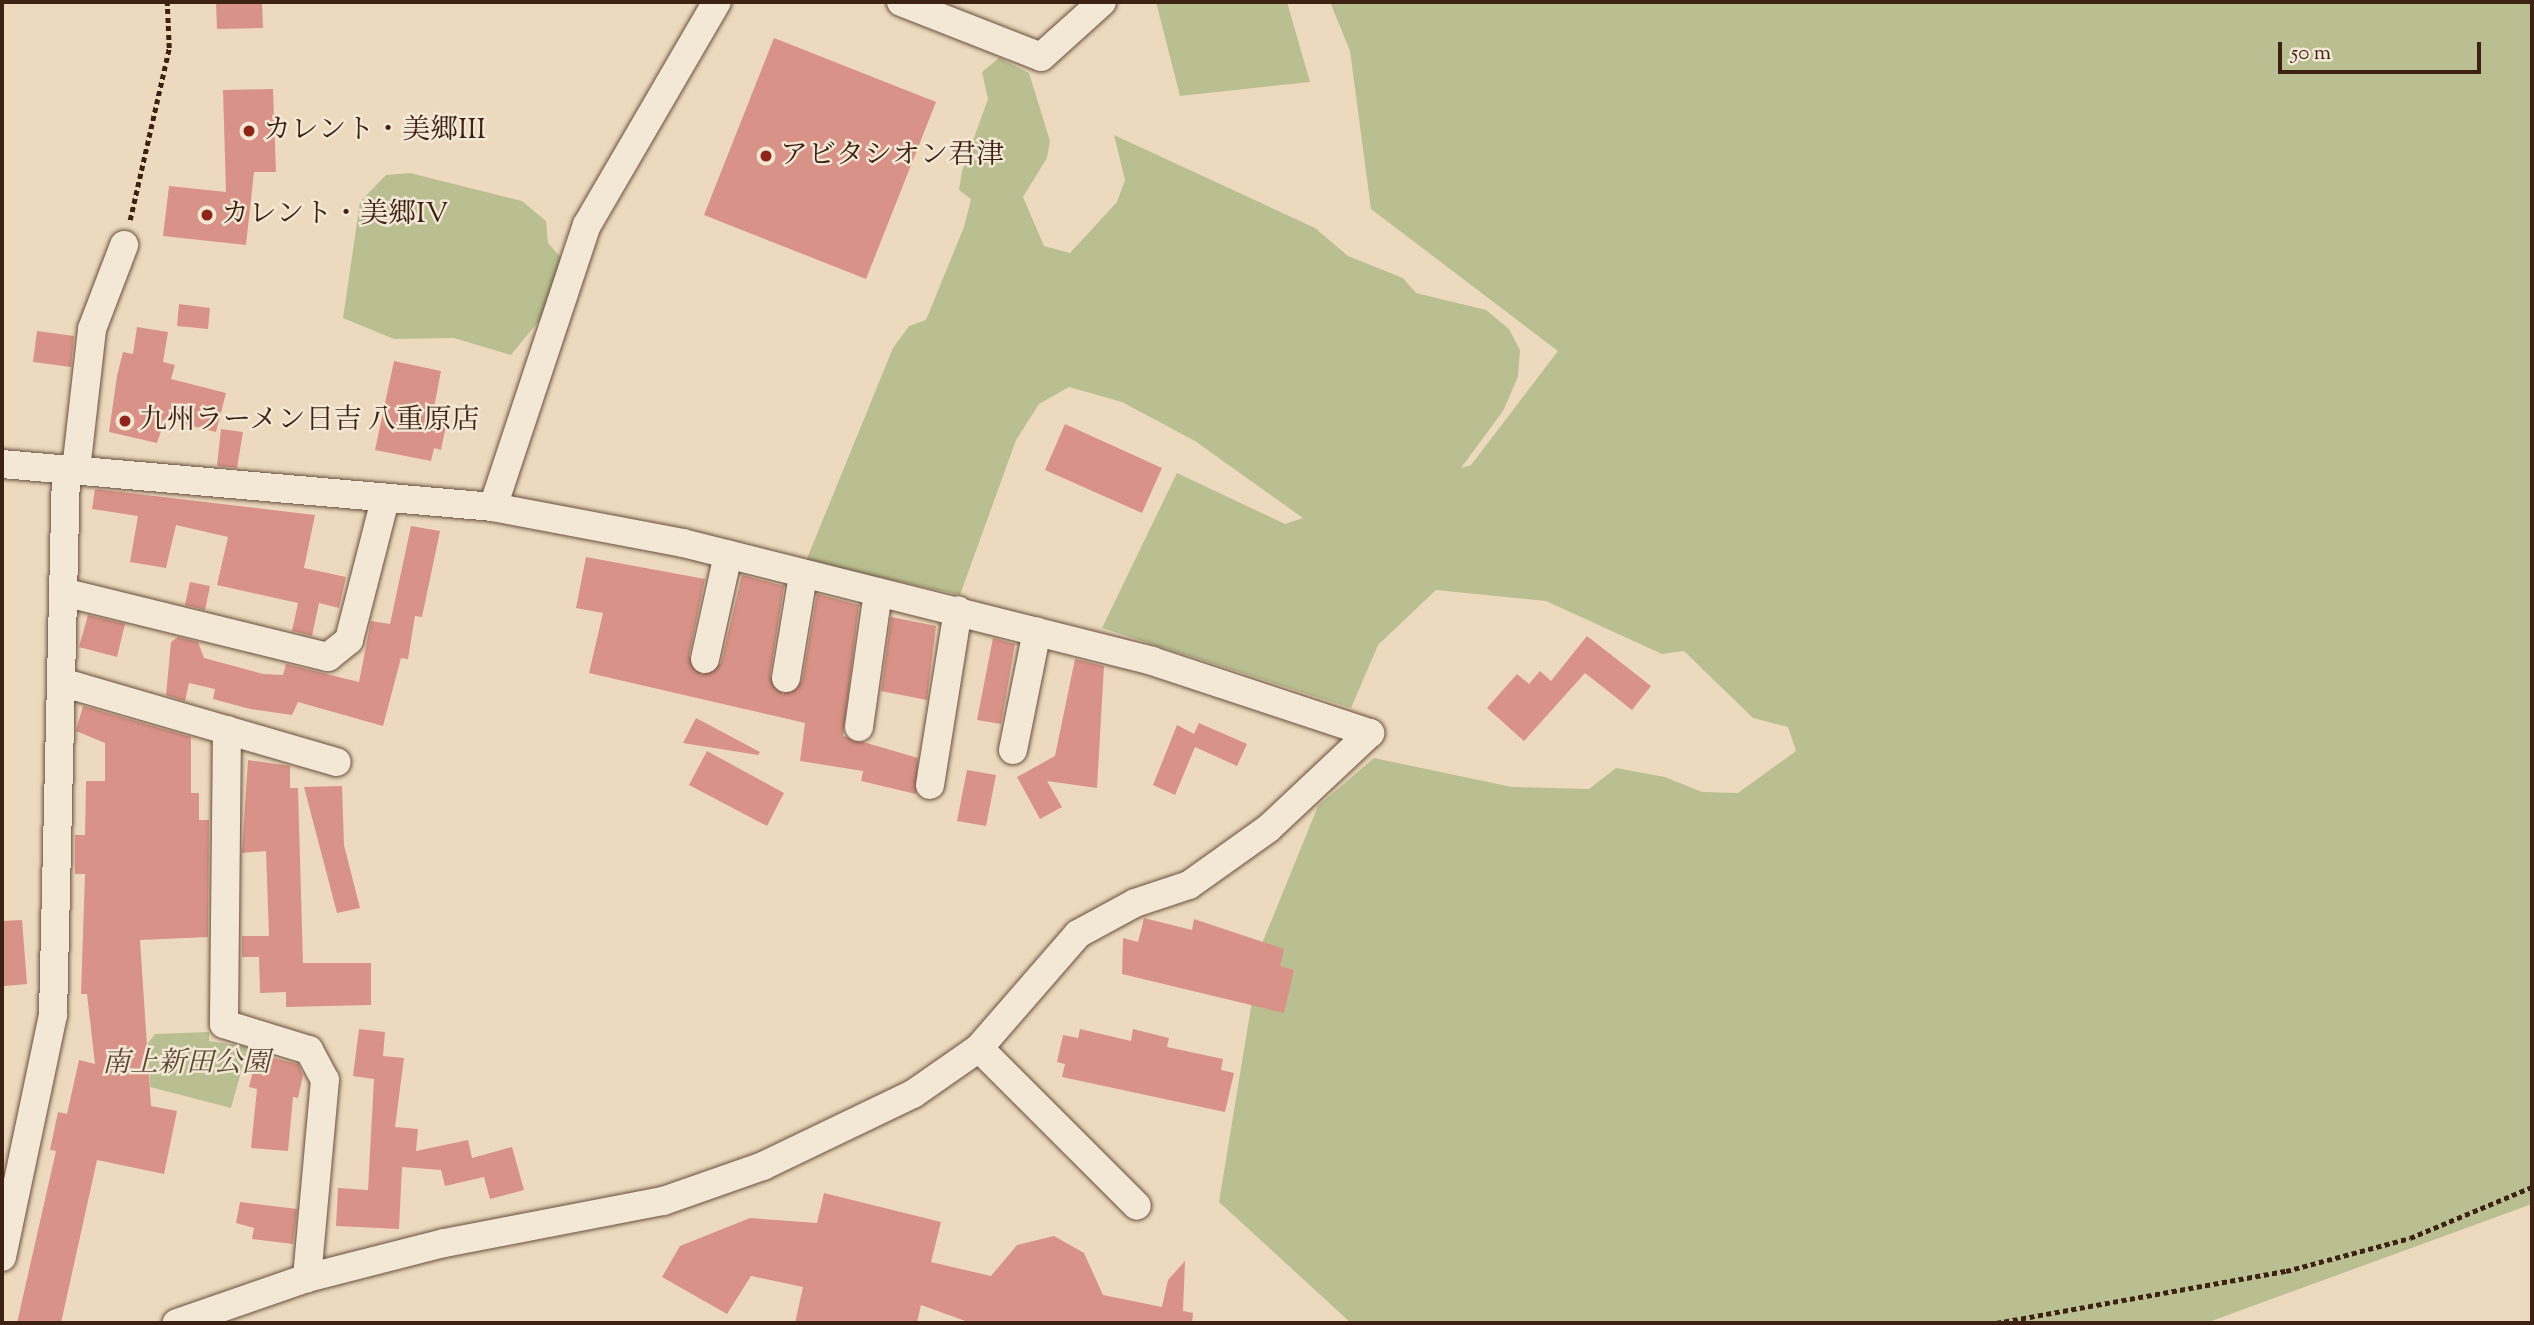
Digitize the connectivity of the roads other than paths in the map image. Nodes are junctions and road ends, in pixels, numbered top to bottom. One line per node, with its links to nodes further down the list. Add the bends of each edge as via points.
1 (718, 2): 8 (street, via 587,225)
2 (901, 2): 3 (street, via 1041,57)
3 (1102, 2)
4 (124, 245): 6 (street, via 92,329)
5 (2, 464): 6 (street)
6 (71, 470): 7 (street); 12 (street)
7 (385, 500): 8 (street); 12 (street, via 349,640 328,657)
8 (493, 507): 9 (street)
9 (728, 554): 10 (street); 15 (street)
10 (803, 575): 11 (street); 16 (street)
11 (877, 592): 13 (street); 18 (street)
12 (63, 593): 17 (street)
13 (958, 610): 14 (street); 22 (street)
14 (1037, 631): 20 (street); 23 (street, via 1370,733 1269,828 1189,885 1078,934)
15 (705, 659)
16 (786, 678)
17 (61, 682): 19 (street); 25 (street, via 53,1015)
18 (859, 727)
19 (227, 730): 21 (street); 26 (street, via 224,1024 309,1050 324,1080)
20 (1013, 750)
21 (337, 762)
22 (930, 785)
23 (979, 1048): 24 (street); 26 (street, via 913,1094 826,1136 663,1201 444,1243)
24 (1136, 1206)
25 (2, 1257)
26 (307, 1278): 27 (street)
27 (177, 1323)

